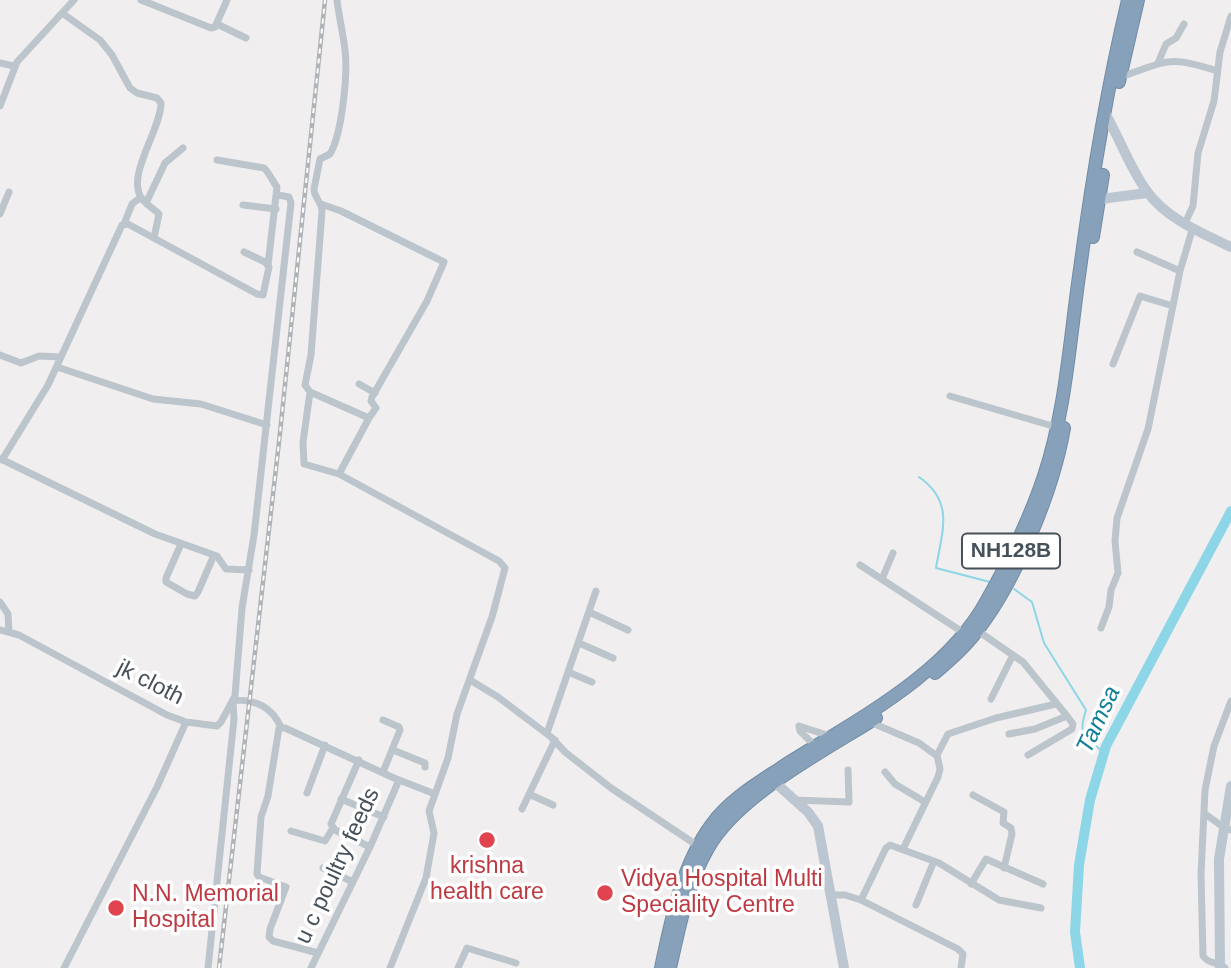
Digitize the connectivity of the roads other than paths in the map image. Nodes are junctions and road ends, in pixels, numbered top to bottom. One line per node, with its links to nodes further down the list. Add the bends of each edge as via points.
1 (74, 0): 7 (street)
2 (141, 0): 9 (street, via 207,27)
3 (227, 0): 9 (street)
4 (337, 0): 27 (street, via 345,73 333,151 317,166 314,194)
5 (1128, 0): 18 (highway, NH128B)
6 (1138, 0): 16 (highway, NH128B)
7 (62, 13): 14 (street); 25 (street, via 100,40 130,88 159,100 160,114 139,173 138,188)
8 (1231, 16): 15 (street)
9 (217, 24): 11 (street)
10 (1184, 24): 13 (street, via 1166,44)
11 (246, 38)
12 (0, 63): 14 (street)
13 (1158, 63): 15 (street, via 1182,60); 16 (street)
14 (14, 66): 17 (street)
15 (1217, 71): 32 (street, via 1214,101 1198,153)
16 (1120, 77): 19 (highway, NH128B)
17 (0, 106)
18 (1105, 113): 19 (street); 26 (highway, NH128B)
19 (1112, 125): 23 (street); 26 (highway, NH128B)
20 (183, 148): 25 (street, via 165,163)
21 (217, 159): 24 (street, via 267,170)
22 (9, 192): 30 (street)
23 (1147, 193): 26 (street); 32 (street)
24 (278, 195): 29 (street); 49 (street, via 289,197 291,203)
25 (144, 200): 31 (street, via 132,204); 33 (street, via 159,214)
26 (1095, 200): 50 (highway, NH128B); 65 (highway, NH128B, via 1059,455 1035,524)
27 (321, 204): 45 (street, via 305,385); 46 (street, via 444,262)
28 (243, 205): 29 (street)
29 (276, 209): 37 (street)
30 (0, 214)
31 (124, 224): 33 (street); 41 (street)
32 (1189, 225): 34 (street); 38 (street)
33 (154, 238): 37 (street, via 259,296 264,293)
34 (1231, 247)
35 (244, 252): 37 (street)
36 (1137, 253): 38 (street)
37 (268, 265)
38 (1180, 271): 39 (street)
39 (1173, 306): 42 (street, via 1140,296); 62 (street, via 1148,429 1117,518 1118,573)
40 (0, 355): 41 (street, via 21,363 40,356)
41 (61, 357): 43 (street)
42 (1113, 364)
43 (57, 367): 49 (street, via 143,397 201,404); 51 (street)
44 (359, 384): 46 (street)
45 (310, 392): 48 (street); 52 (street, via 302,460 306,466)
46 (375, 393): 48 (street, via 371,401 376,409)
47 (950, 396): 50 (street)
48 (369, 418): 52 (street)
49 (267, 425): 57 (street)
50 (1056, 427): 67 (highway, NH128B, via 1033,506 986,603)
51 (1, 460): 53 (street)
52 (340, 474): 72 (street, via 505,568)
53 (181, 544): 55 (street); 55 (street, via 166,582 190,595 198,592)
54 (893, 553): 58 (street)
55 (214, 555): 57 (street, via 226,569)
56 (860, 565): 58 (street)
57 (249, 570): 75 (street)
58 (882, 579): 67 (street)
59 (596, 592): 61 (street)
60 (0, 602): 66 (street, via 8,614)
61 (589, 612): 64 (street); 68 (street)
62 (1101, 628)
63 (0, 630): 66 (street, jk cloth)
64 (628, 630)
65 (978, 631): 69 (street); 81 (highway, NH128B, via 915,690)
66 (9, 632): 80 (street, jk cloth)
67 (964, 633): 85 (highway, NH128B, via 913,683)
68 (579, 643): 70 (street); 71 (street)
69 (1013, 655): 74 (street); 77 (street)
70 (613, 658)
71 (568, 672): 73 (street); 83 (street)
72 (470, 680): 83 (street); 101 (street)
73 (592, 682)
74 (991, 699)
75 (233, 701): 80 (street, jk cloth, via 219,725); 82 (street, via 262,704 274,713); 131 (street)
76 (1231, 701): 109 (street, via 1214,746)
77 (1056, 704): 78 (street); 91 (street, via 950,732)
78 (1067, 716): 84 (street); 90 (street, via 1072,729)
79 (383, 720): 89 (street, via 400,728)
80 (186, 722): 130 (street)
81 (870, 722): 91 (street); 98 (highway, NH128B)
82 (281, 727): 87 (street); 127 (street, via 261,817 257,874 286,887 270,937)
83 (547, 733): 86 (street)
84 (1009, 734)
85 (830, 736): 88 (highway, NH128B); 88 (street, via 799,726)
86 (555, 740): 102 (street); 114 (street, via 611,788)
87 (325, 745): 92 (street); 100 (street)
88 (816, 746): 98 (highway, NH128B)
89 (393, 750): 93 (street); 95 (street)
90 (1028, 755)
91 (937, 756): 106 (street, via 940,771)
92 (359, 760): 95 (street); 104 (street)
93 (425, 767)
94 (848, 770): 105 (street, via 849,802)
95 (383, 772): 97 (street)
96 (885, 772): 106 (street, via 895,784)
97 (399, 780): 101 (street); 110 (street, u c poultry feeds)
98 (771, 780): 105 (street); 114 (highway, NH128B, via 726,809); 136 (highway, NH128B, via 732,816 706,851 681,920)
99 (1231, 786): 112 (street)
100 (307, 793)
101 (435, 794): 133 (street, via 429,811 433,832 426,878)
102 (529, 794): 107 (street); 108 (street)
103 (973, 795): 119 (street, via 1004,811 1003,823 1012,834)
104 (341, 799): 110 (street); 111 (street, via 331,822)
105 (791, 799): 123 (street, via 818,826)
106 (925, 802): 116 (street)
107 (553, 805)
108 (522, 809)
109 (1204, 813): 112 (street); 129 (street, via 1202,951 1205,960)
110 (384, 817): 115 (street, u c poultry feeds)
111 (333, 828): 113 (street, via 325,841); 115 (street)
112 (1227, 829): 129 (street, via 1219,859)
113 (290, 831)
114 (698, 846): 135 (highway, NH128B)
115 (370, 848): 120 (street, u c poultry feeds)
116 (903, 849): 117 (street); 124 (street, via 887,846)
117 (934, 861): 121 (street); 125 (street)
118 (323, 868): 120 (street)
119 (1004, 868): 121 (street, via 985,860); 122 (street)
120 (352, 882): 127 (street, u c poultry feeds)
121 (971, 884): 126 (street, via 1004,902)
122 (1043, 884)
123 (832, 895): 124 (street); 137 (street)
124 (861, 900): 138 (street, via 958,949 963,954)
125 (916, 905)
126 (1041, 908)
127 (318, 953): 132 (street, u c poultry feeds)
128 (516, 963): 134 (street, via 467,948)
129 (1222, 966)
130 (64, 968)
131 (208, 968)
132 (311, 968)
133 (390, 968)
134 (458, 968)
135 (661, 968)
136 (670, 968)
137 (844, 968)
138 (961, 968)

